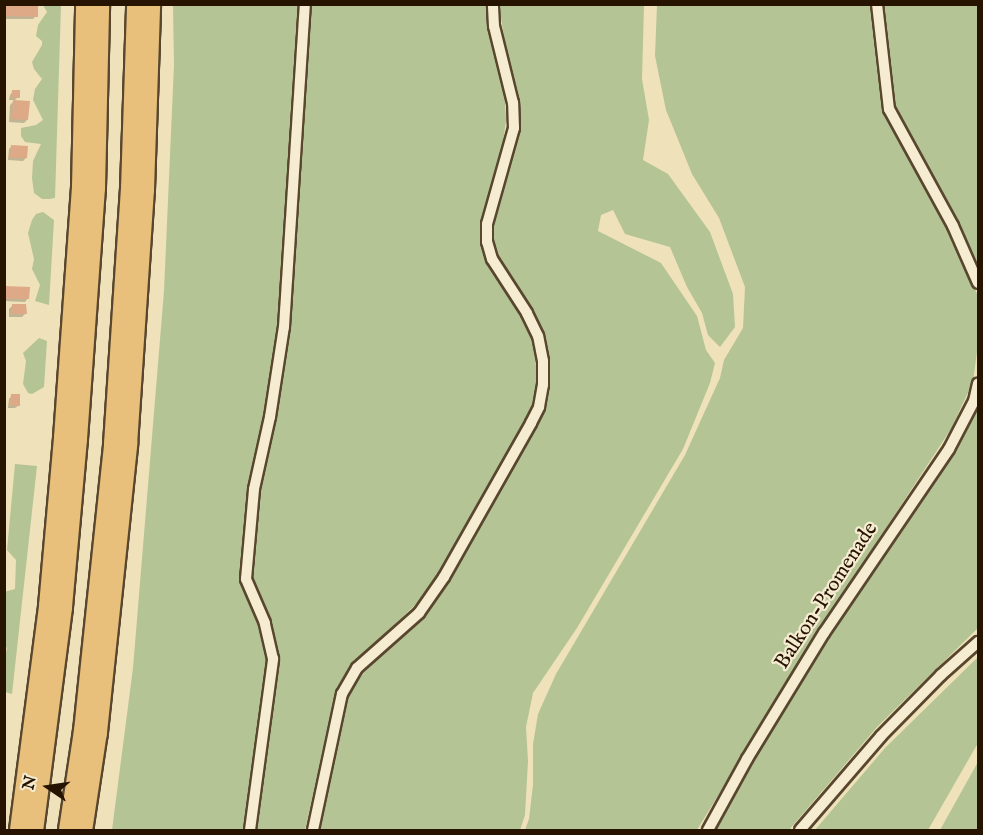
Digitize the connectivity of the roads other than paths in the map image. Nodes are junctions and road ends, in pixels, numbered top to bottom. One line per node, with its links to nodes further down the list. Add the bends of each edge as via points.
1 (92, 4): 9 (highway, via 88,187 70,438 55,606)
2 (143, 4): 10 (highway, via 137,178 120,444 91,720)
3 (305, 4): 11 (lane, via 284,327 254,489 246,579 265,623 273,659)
4 (493, 4): 12 (lane, via 494,26 513,103 514,128 487,224 487,242 492,259 538,336 543,385 531,423 444,577 419,613 357,668 342,694)
5 (877, 4): 6 (lane, via 889,109 954,226)
6 (978, 283)
7 (978, 383): 13 (lane, Balkon-Promenade, via 974,401 949,449 824,633)
8 (978, 642): 14 (lane, via 889,729)
9 (26, 831)
10 (75, 831)
11 (250, 831)
12 (313, 831)
13 (708, 831)
14 (800, 831)

